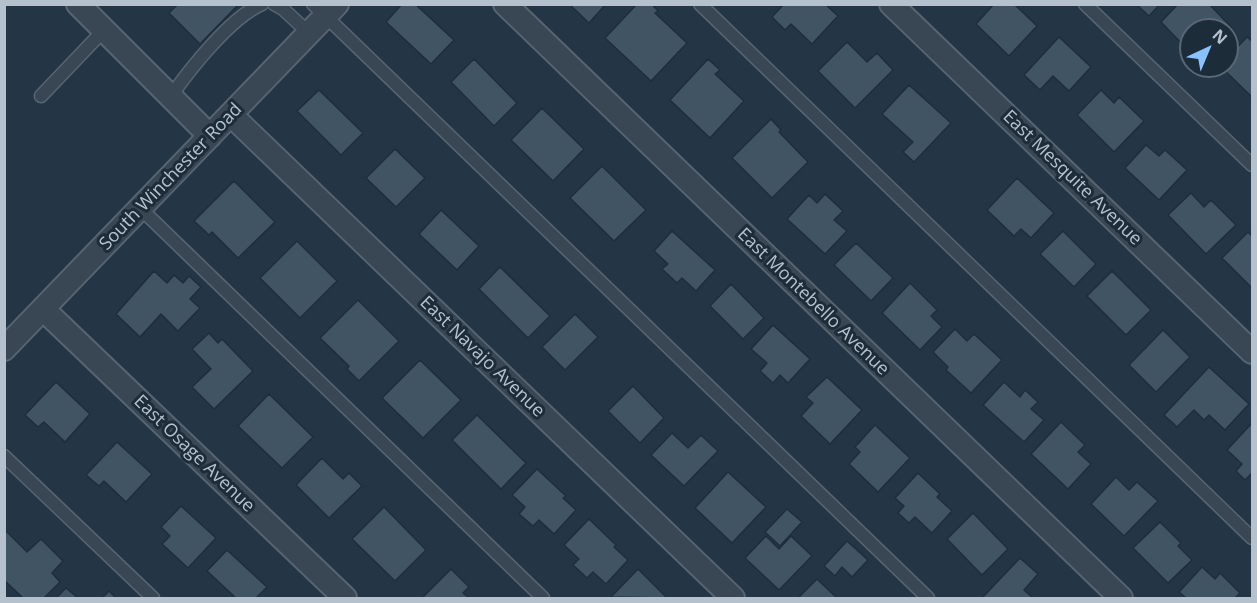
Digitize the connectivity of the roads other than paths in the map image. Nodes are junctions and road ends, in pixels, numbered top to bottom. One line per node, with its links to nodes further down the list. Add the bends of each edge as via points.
1 (78, 4): 9 (street)
2 (262, 4): 11 (lane, via 249,10 191,67)
3 (274, 4): 8 (lane)
4 (505, 4): 26 (street, East Montebello Avenue)
5 (700, 4): 20 (lane)
6 (891, 4): 18 (street, East Mesquite Avenue)
7 (1085, 4): 14 (lane)
8 (321, 15): 12 (street, South Winchester Road); 25 (lane)
9 (104, 30): 10 (lane); 11 (street)
10 (41, 96)
11 (171, 96): 13 (street)
12 (231, 115): 13 (street, South Winchester Road); 24 (street, East Navajo Avenue)
13 (210, 136): 15 (street, South Winchester Road)
14 (1252, 165)
15 (140, 208): 16 (street, South Winchester Road); 23 (lane)
16 (43, 309): 17 (street, South Winchester Road); 22 (street, East Osage Avenue)
17 (4, 349)
18 (1252, 352)
19 (4, 456): 21 (lane)
20 (1252, 538)
21 (153, 598)
22 (345, 598)
23 (543, 598)
24 (733, 598)
25 (928, 598)
26 (1121, 598)

